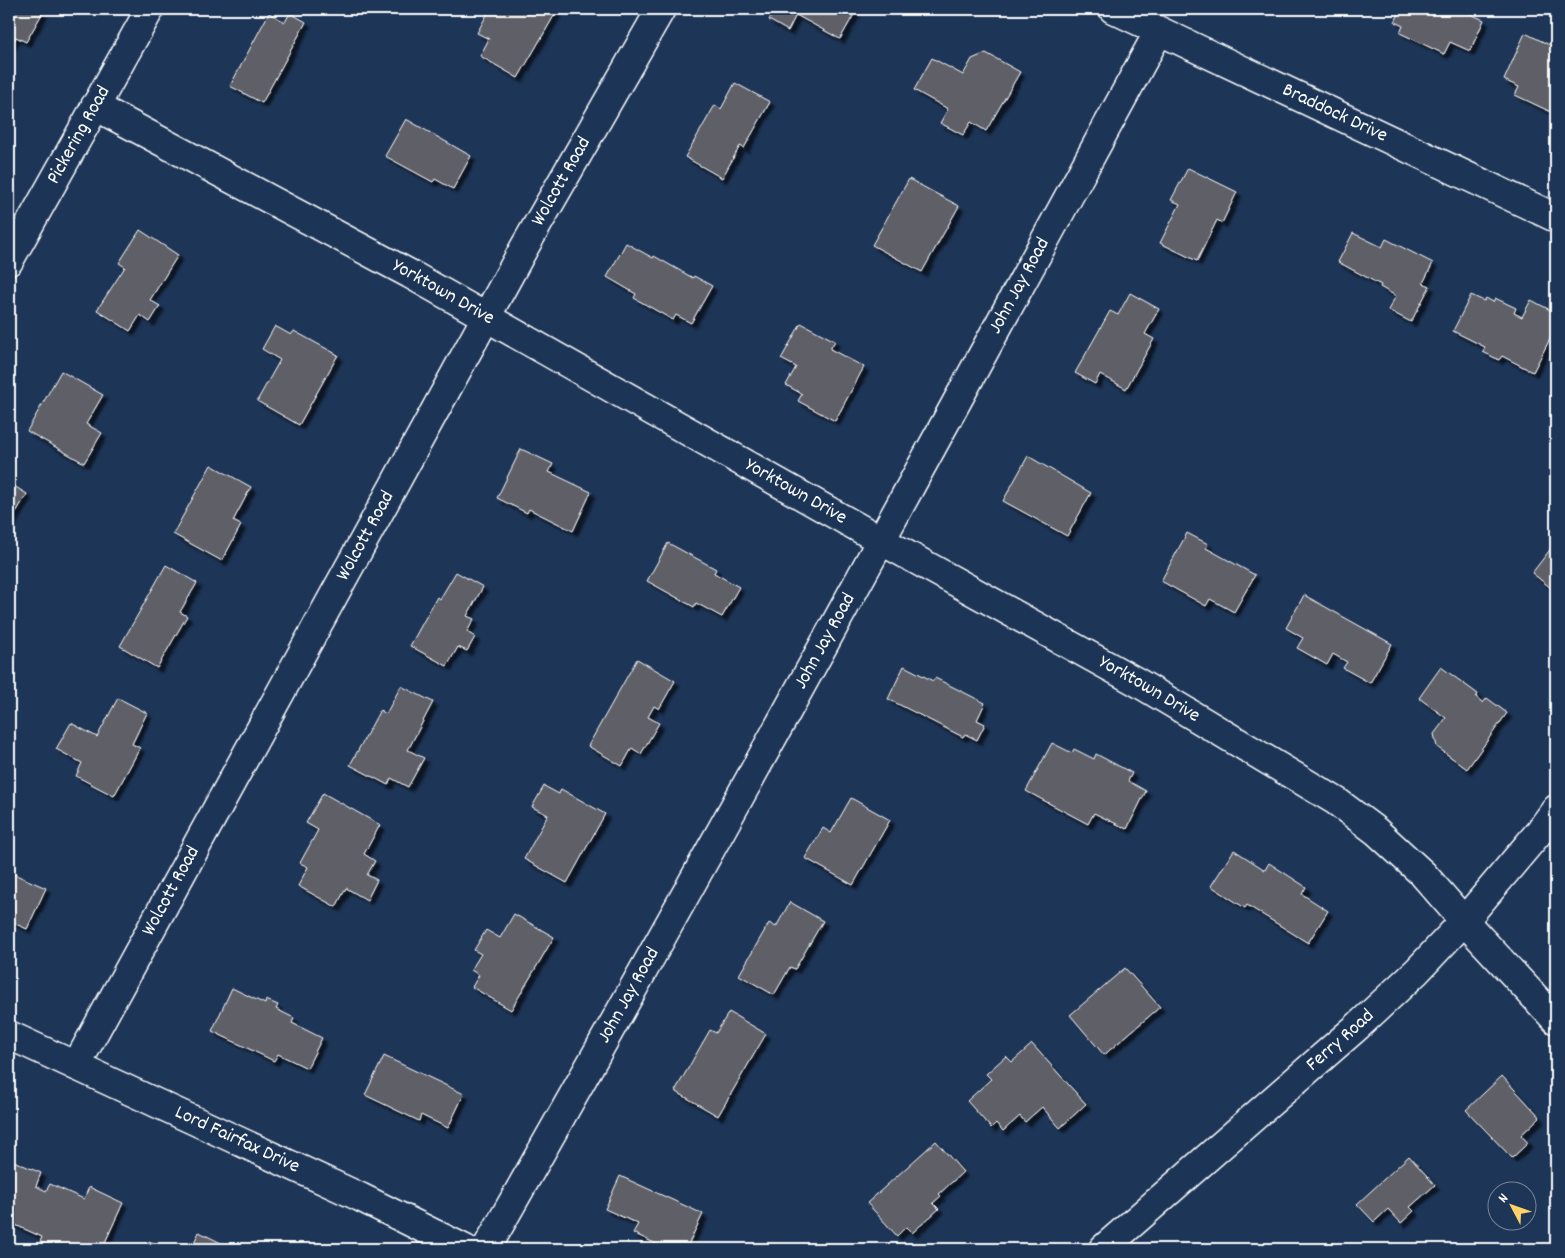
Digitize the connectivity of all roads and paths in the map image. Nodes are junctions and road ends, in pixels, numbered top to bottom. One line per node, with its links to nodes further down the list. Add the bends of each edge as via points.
1 (150, 9): 5 (street, Pickering Road)
2 (661, 9): 8 (street, Wolcott Road)
3 (1113, 9): 4 (street, Braddock Drive)
4 (1159, 31): 6 (street, Braddock Drive); 9 (street, John Jay Road)
5 (96, 106): 7 (street, Pickering Road); 8 (street, Yorktown Drive)
6 (1556, 218)
7 (9, 261)
8 (486, 317): 9 (street, Yorktown Drive); 14 (street, Wolcott Road)
9 (882, 541): 11 (street, Yorktown Drive, via 1137,682 1336,800 1423,874); 16 (street, John Jay Road)
10 (1556, 809): 11 (street, Ferry Road)
11 (1464, 921): 12 (street, Yorktown Drive); 17 (street, Ferry Road, via 1358,1026)
12 (1556, 1020)
13 (9, 1034): 14 (street, Lord Fairfax Drive)
14 (76, 1066): 15 (street, Lord Fairfax Drive)
15 (465, 1249)
16 (486, 1249)
17 (1103, 1249)

